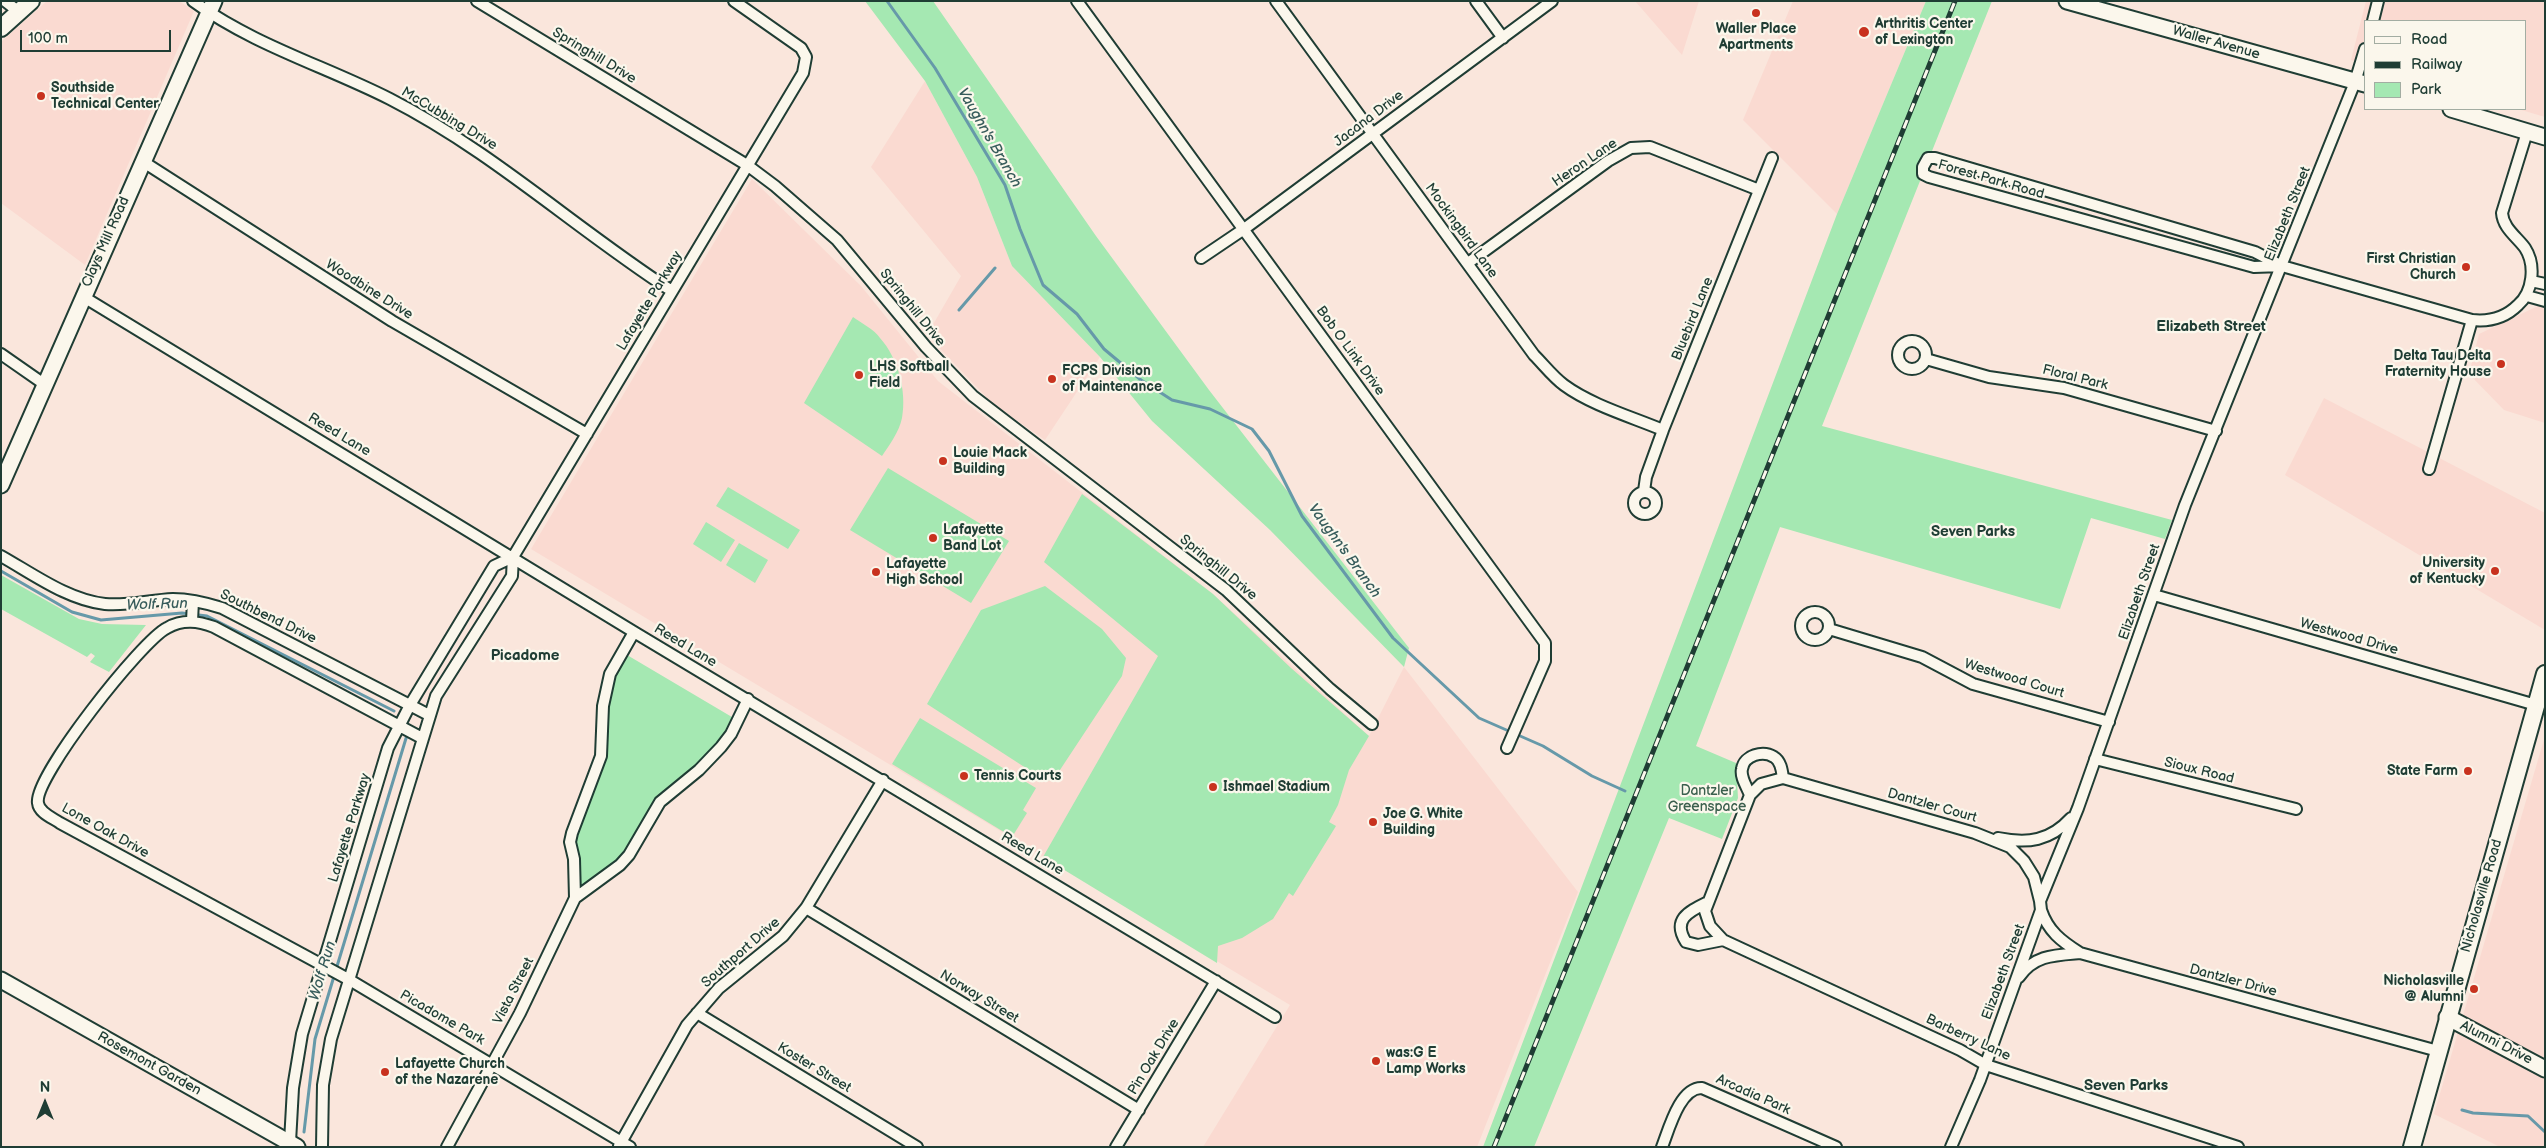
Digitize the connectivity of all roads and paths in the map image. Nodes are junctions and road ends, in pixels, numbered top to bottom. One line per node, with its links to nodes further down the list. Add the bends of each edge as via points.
1 (5, 1): 13 (street)
2 (31, 1): 13 (main road)
3 (193, 1): 12 (street, McCubbing Drive)
4 (477, 1): 25 (street, Springhill Drive)
5 (734, 1): 25 (street, Lafayette Parkway, via 796,44 806,57 799,81)
6 (1077, 1): 29 (street, Bob O Link Drive)
7 (1276, 1): 21 (street, Mockingbird Lane)
8 (1476, 1): 16 (street)
9 (1552, 1): 16 (street, Jacana Drive)
10 (2378, 1): 14 (street)
11 (2072, 2): 18 (main road, Waller Avenue)
12 (211, 7): 24 (main road, Clays Mill Road); 35 (street, McCubbing Drive, via 284,52 390,99 476,149 608,249)
13 (18, 12): 15 (main road)
14 (2372, 20)
15 (1, 28)
16 (1503, 38): 21 (street, Jacana Drive)
17 (2364, 56): 18 (street, Elizabeth Street)
18 (2360, 83): 32 (street, Elizabeth Street)
19 (2454, 110): 20 (main road)
20 (2527, 132): 22 (main road); 33 (street, via 2502,218 2528,256)
21 (1373, 133): 29 (street, Jacana Drive); 31 (street, Mockingbird Lane)
22 (2545, 136)
23 (1772, 158): 26 (street, Bluebird Lane)
24 (142, 160): 36 (main road, Clays Mill Road); 45 (street, Woodbine Drive, via 392,321)
25 (747, 165): 35 (street, Lafayette Parkway); 62 (street, Springhill Drive, via 837,240 922,343 974,396 1226,590 1330,689)
26 (1759, 190): 31 (street, Heron Lane, via 1659,149 1631,148 1608,160); 43 (street, Bluebird Lane)
27 (2097, 206): 28 (street); 28 (street, Forest Park Road, via 1935,158 1928,158 1923,167 1923,174 1929,177); 32 (street, Forest Park Road, via 2255,252)
28 (2092, 222): 32 (street, Forest Park Road, via 2254,267)
29 (1244, 229): 30 (street, Jacana Drive); 65 (street, Bob O Link Drive, via 1545,643 1545,661)
30 (1201, 258)
31 (1468, 263): 43 (street, Mockingbird Lane, via 1534,355 1564,384)
32 (2282, 266): 39 (street, Forest Park Road); 44 (street, Elizabeth Street)
33 (2531, 281): 34 (street); 37 (street)
34 (2545, 284)
35 (672, 291): 45 (street, Lafayette Parkway)
36 (82, 296): 42 (main road, Clays Mill Road); 50 (street, Reed Lane)
37 (2526, 296): 38 (street); 39 (street, via 2505,315 2485,321)
38 (2545, 301)
39 (2472, 320): 46 (street)
40 (1, 354): 42 (street)
41 (1926, 359): 44 (street, Floral Park, via 1989,377 2064,388)
42 (44, 384): 47 (main road, Clays Mill Road)
43 (1663, 430): 48 (street, Bluebird Lane)
44 (2216, 431): 51 (street, Elizabeth Street, via 2185,505)
45 (587, 434): 50 (street, Lafayette Parkway)
46 (2429, 469)
47 (1, 485)
48 (1644, 491)
49 (1, 556): 52 (street, Southbend Drive, via 61,590 92,602 114,605 174,599)
50 (513, 557): 55 (street, Reed Lane); 58 (street, Lafayette Parkway, via 494,566); 60 (street, Lafayette Parkway, via 512,576 436,696)
51 (2154, 595): 59 (street, Westwood Drive); 61 (street, Elizabeth Street)
52 (192, 601): 53 (street); 58 (street, Southbend Drive, via 230,612)
53 (192, 621): 63 (street, via 214,627); 79 (street, Lone Oak Drive, via 168,627 145,645 60,755 38,795 39,807 60,823)
54 (1829, 630): 61 (street, Westwood Court, via 1922,657 1973,684)
55 (634, 632): 57 (street, Reed Lane); 73 (street, via 610,674 603,706 601,756 570,842)
56 (2545, 674): 59 (main road, Nicholasville Road)
57 (748, 699): 68 (street, Reed Lane); 73 (street, via 731,734 699,770 660,802 629,855)
58 (410, 705): 60 (street, Southbend Drive); 63 (street, Lafayette Parkway)
59 (2536, 705): 86 (main road, Nicholasville Road)
60 (429, 715): 64 (street, Lafayette Parkway)
61 (2109, 722): 66 (street, Elizabeth Street)
62 (1372, 724)
63 (398, 726): 64 (street); 79 (street, Lafayette Parkway, via 388,748)
64 (422, 738): 80 (street, Lafayette Parkway)
65 (1506, 748)
66 (2095, 760): 70 (street, Sioux Road); 71 (street, Elizabeth Street)
67 (1783, 778): 69 (street, via 1761,784); 69 (street, via 1774,757 1754,755 1745,761 1742,768); 72 (street, Dantzler Court)
68 (883, 780): 76 (street, Southport Drive); 82 (street, Reed Lane)
69 (1750, 795): 74 (street)
70 (2296, 809)
71 (2076, 813): 72 (street, via 2058,832 2040,839 2020,841); 75 (street, Elizabeth Street)
72 (1975, 833): 75 (street, Dantzler Court, via 2010,847 2024,861 2034,877)
73 (575, 898): 88 (street, Vista Street, via 520,1013)
74 (1706, 903): 77 (street, Barberry Lane, via 1708,923); 77 (street, via 1688,912 1681,922 1681,934 1686,942 1698,945)
75 (2041, 905): 78 (street, Dantzler Drive, via 2045,920 2058,939); 83 (street, Elizabeth Street)
76 (806, 908): 84 (street, Southport Drive, via 783,936 719,988); 91 (street, Norway Street)
77 (1723, 940): 89 (street, Barberry Lane)
78 (2080, 953): 83 (street, via 2040,958 2026,967); 87 (street, Dantzler Drive)
79 (324, 966): 80 (street, Picadome Park); 92 (street, Lafayette Parkway, via 302,1034 295,1068)
80 (345, 978): 88 (street, Picadome Park); 94 (street, Lafayette Parkway, via 326,1062)
81 (1, 980): 92 (main road, Rosemont Garden)
82 (1216, 981): 85 (street, Reed Lane); 91 (street, Pin Oak Drive)
83 (2012, 985): 89 (street, Elizabeth Street)
84 (697, 1013): 93 (street, Southport Drive, via 677,1041); 96 (street, Koster Street)
85 (1275, 1017)
86 (2447, 1017): 87 (main road, Nicholasville Road); 90 (main road, Alumni Drive)
87 (2438, 1051): 102 (main road, Nicholasville Road)
88 (492, 1063): 93 (street, Picadome Park); 95 (street, Vista Street)
89 (1986, 1065): 100 (street, Elizabeth Street); 101 (street, Barberry Lane)
90 (2545, 1069)
91 (1139, 1110): 97 (street, Pin Oak Drive)
92 (293, 1145)
93 (623, 1145)
94 (322, 1147)
95 (447, 1147)
96 (918, 1147)
97 (1116, 1147)
98 (1662, 1147): 99 (street, Arcadia Park, via 1684,1095 1696,1088)
99 (1836, 1147)
100 (1951, 1147)
101 (2238, 1147)
102 (2412, 1147)

